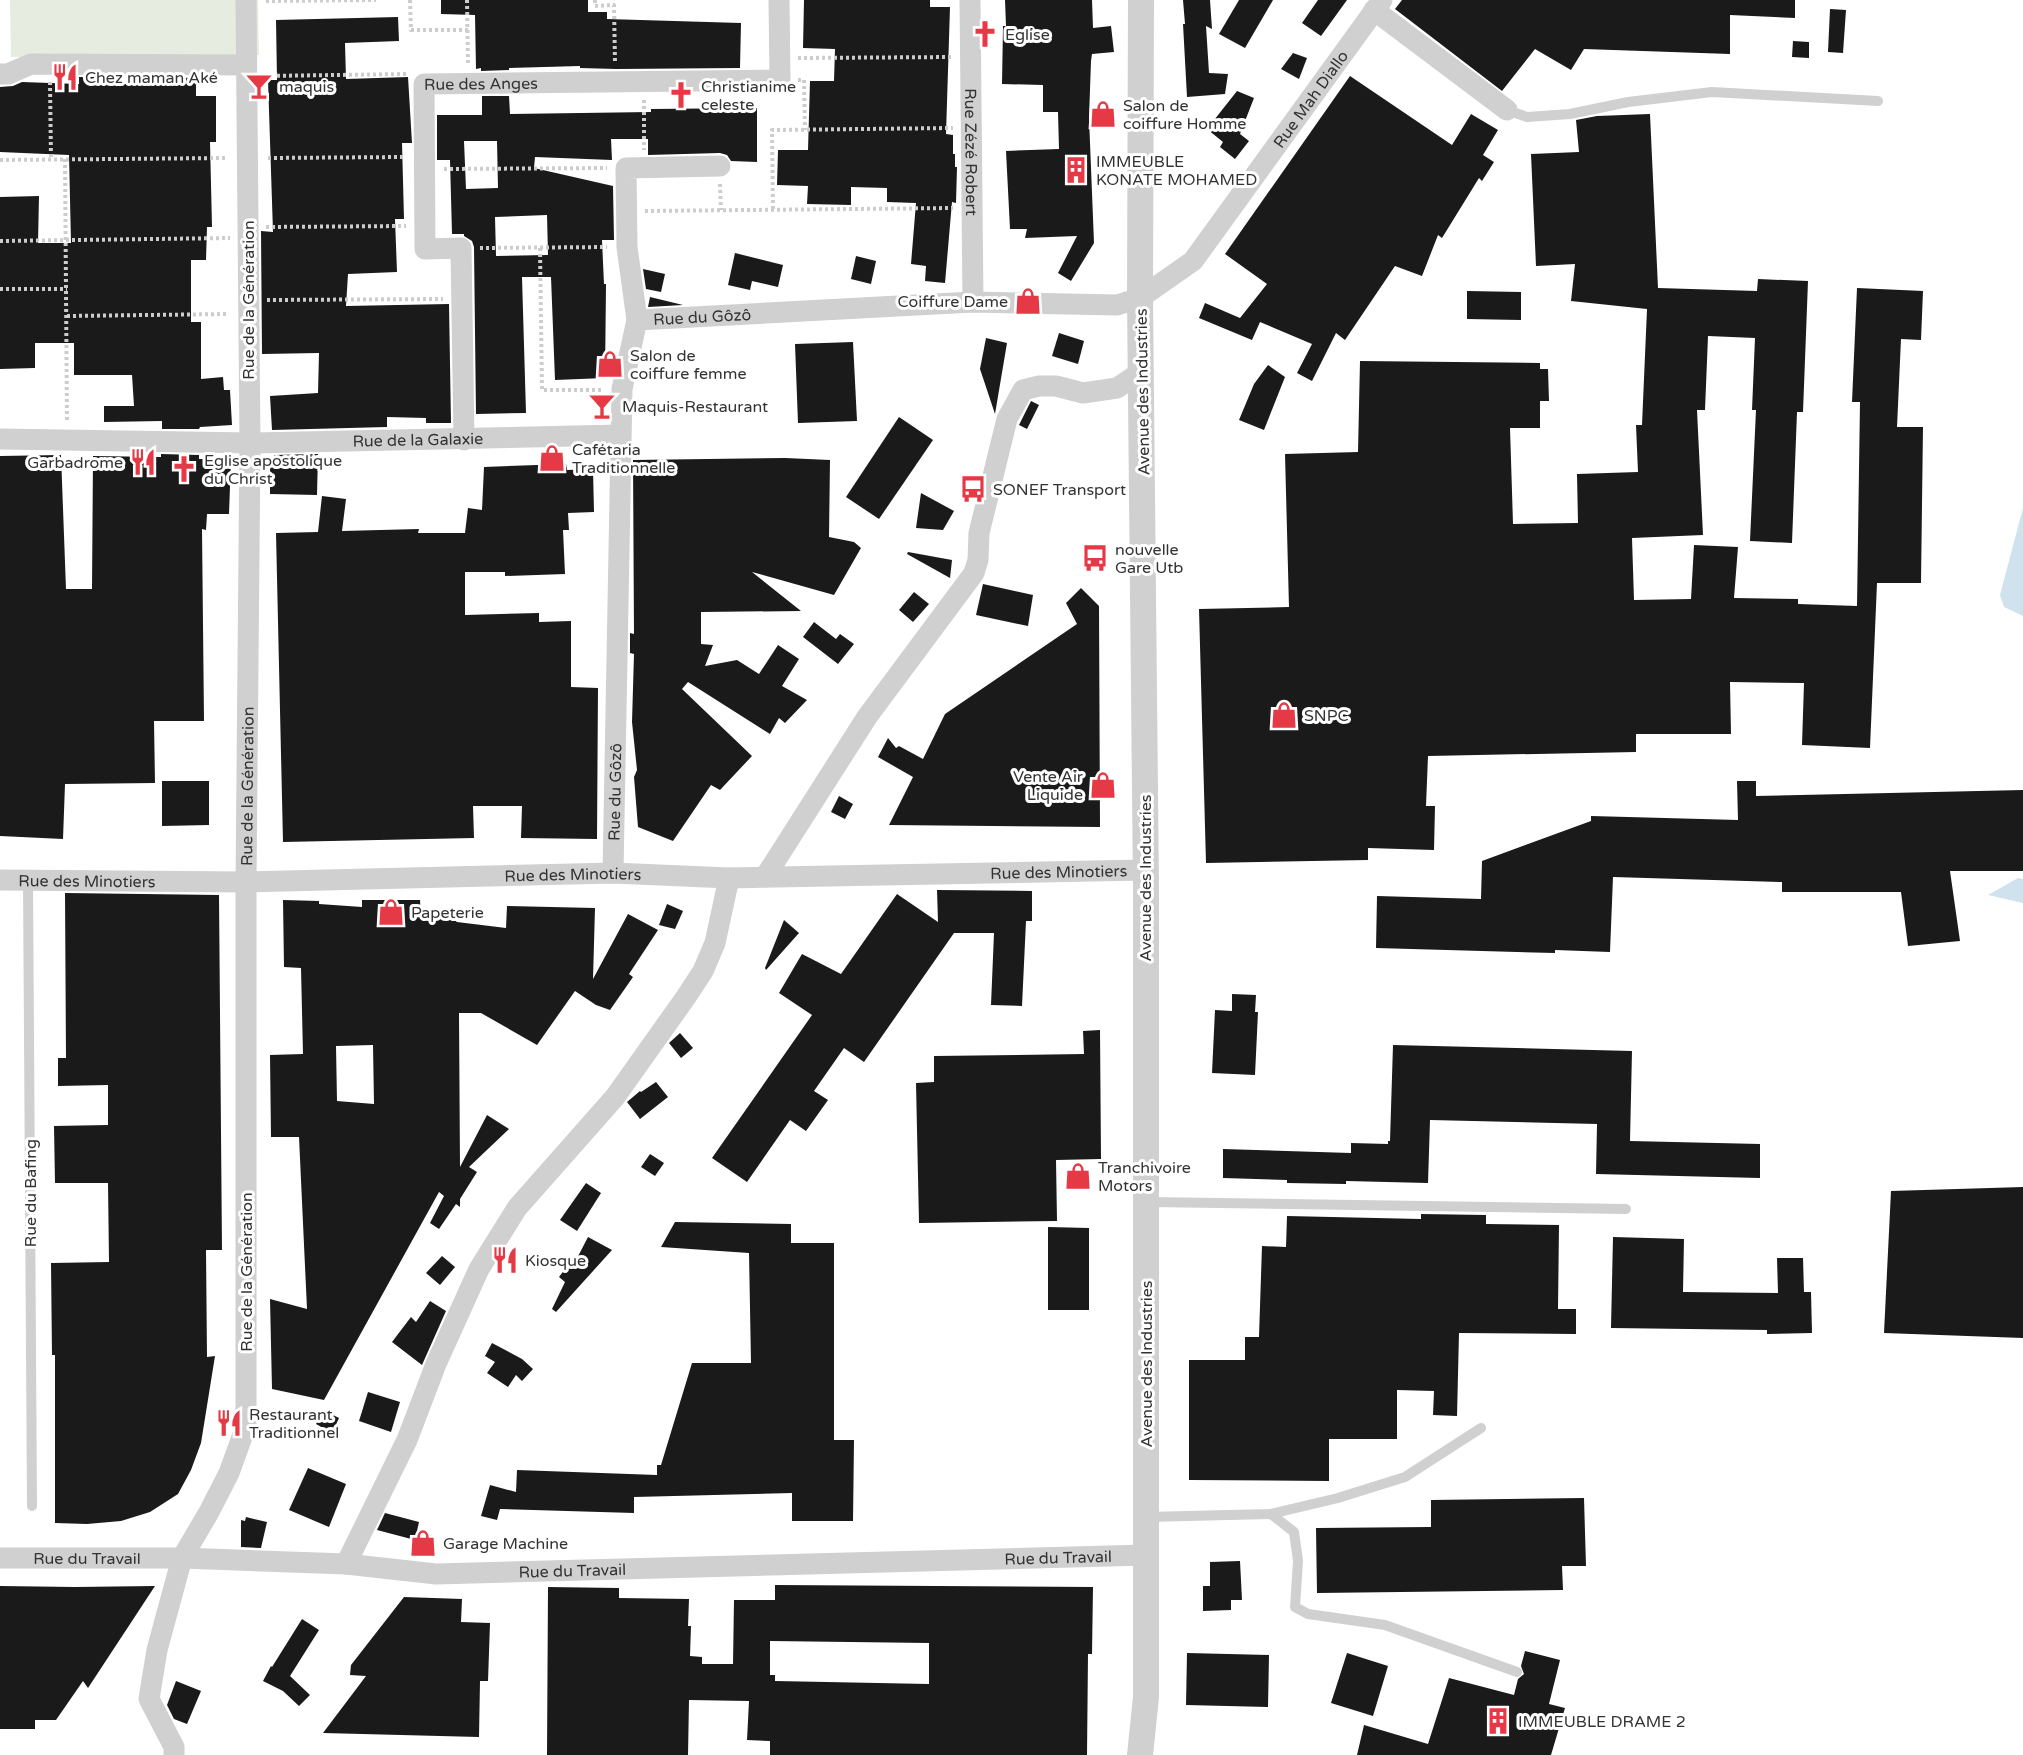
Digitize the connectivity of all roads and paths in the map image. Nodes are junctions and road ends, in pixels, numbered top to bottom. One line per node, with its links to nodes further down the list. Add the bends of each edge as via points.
1 (376, 0): 8 (path)
2 (410, 0): 10 (path, via 411,30)
3 (467, 0): 10 (path)
4 (595, 0): 17 (path, via 595,6 614,5)
5 (779, 0): 12 (street)
6 (970, 0): 11 (street, Rue Zézé Robert)
7 (1141, 0): 44 (street, Avenue des Industries)
8 (246, 1): 14 (street, Rue de la Génération)
9 (1378, 5): 22 (street); 44 (street, Rue Mah Diallo, via 1193,261)
10 (468, 30): 19 (path)
11 (971, 57): 12 (path); 23 (street, Rue Zézé Robert)
12 (780, 59): 16 (street)
13 (50, 64): 14 (street); 15 (street, via 31,64); 27 (path)
14 (246, 70): 20 (path, via 424,74); 25 (street, Rue de la Génération)
15 (0, 74)
16 (780, 80): 18 (street, Rue des Anges); 24 (path, via 804,80)
17 (615, 82): 18 (street, Rue des Anges); 19 (street, Rue des Anges)
18 (644, 82): 31 (path)
19 (469, 83): 20 (street, Rue des Anges)
20 (424, 84): 29 (street, Rue des Anges)
21 (1878, 101): 22 (lane, via 1712,92 1570,114 1527,117)
22 (1506, 110)
23 (971, 128): 24 (path); 32 (street, Rue Zézé Robert)
24 (805, 130): 33 (path, via 772,130)
25 (247, 158): 28 (path); 29 (path); 36 (street, Rue de la Génération)
26 (0, 159): 27 (path)
27 (51, 159): 28 (path)
28 (65, 159): 37 (path)
29 (424, 163): 31 (path); 35 (street, Rue des Anges)
30 (720, 166): 31 (street)
31 (635, 167): 34 (street)
32 (972, 207): 33 (path); 46 (street, Rue Zézé Robert)
33 (773, 209): 34 (path)
34 (627, 211): 39 (street)
35 (424, 226): 36 (path); 40 (street, Rue des Anges, via 425,249)
36 (248, 232): 37 (path); 47 (street, Rue de la Génération)
37 (66, 240): 38 (path); 42 (path)
38 (0, 241)
39 (627, 247): 41 (path); 49 (street)
40 (461, 248): 41 (path); 45 (street)
41 (540, 248): 51 (path, via 542,390)
42 (67, 289): 43 (path); 48 (path)
43 (0, 290)
44 (1140, 298): 46 (street, Rue du Gôzô, via 1117,305); 50 (street, Avenue des Industries)
45 (462, 299): 47 (path); 54 (street)
46 (973, 302): 49 (street, Rue du Gôzô)
47 (248, 307): 48 (path); 56 (street, Rue de la Génération)
48 (67, 316): 55 (path)
49 (637, 320): 51 (street, Rue du Gôzô)
50 (1141, 372): 57 (street, Avenue des Industries); 59 (street, via 1117,388 1083,393 1056,386 1023,390 1007,419 979,533 974,573 867,717)
51 (622, 389): 52 (street, Rue du Gôzô)
52 (620, 435): 54 (street, Rue de la Galaxie); 58 (street, Rue du Gôzô)
53 (0, 439): 55 (street, Rue de la Galaxie)
54 (464, 440): 56 (street, Rue de la Galaxie)
55 (67, 441): 56 (street, Rue de la Galaxie)
56 (250, 443): 63 (street, Rue de la Génération)
57 (1145, 870): 59 (street, Rue des Minotiers); 64 (street, Avenue des Industries)
58 (613, 873): 60 (street, Rue des Minotiers); 63 (street, Rue des Minotiers)
59 (765, 877): 60 (street, Rue des Minotiers)
60 (729, 878): 73 (street, via 715,943 703,971 615,1097 517,1208 478,1269 407,1440)
61 (0, 880): 62 (street, Rue des Minotiers)
62 (28, 880): 63 (street, Rue des Minotiers); 67 (lane, Rue du Bafing)
63 (246, 882): 72 (street, Rue de la Génération, via 246,1426 229,1473)
64 (1146, 1202): 65 (lane); 69 (street, Avenue des Industries)
65 (1626, 1209)
66 (1481, 1428): 68 (lane, via 1405,1477)
67 (32, 1506)
68 (1271, 1514): 69 (lane); 74 (lane, via 1294,1532 1298,1561 1295,1607 1308,1614 1385,1625)
69 (1146, 1517): 70 (street, Avenue des Industries)
70 (1146, 1555): 73 (street, Rue du Travail, via 436,1574); 76 (street, Avenue des Industries, via 1146,1697)
71 (0, 1558): 72 (street, Rue du Travail)
72 (182, 1558): 73 (street, Rue du Travail); 75 (street, Rue de la Génération, via 157,1650 149,1699)
73 (346, 1564)
74 (1517, 1672)
75 (174, 1755)
76 (1140, 1755)

